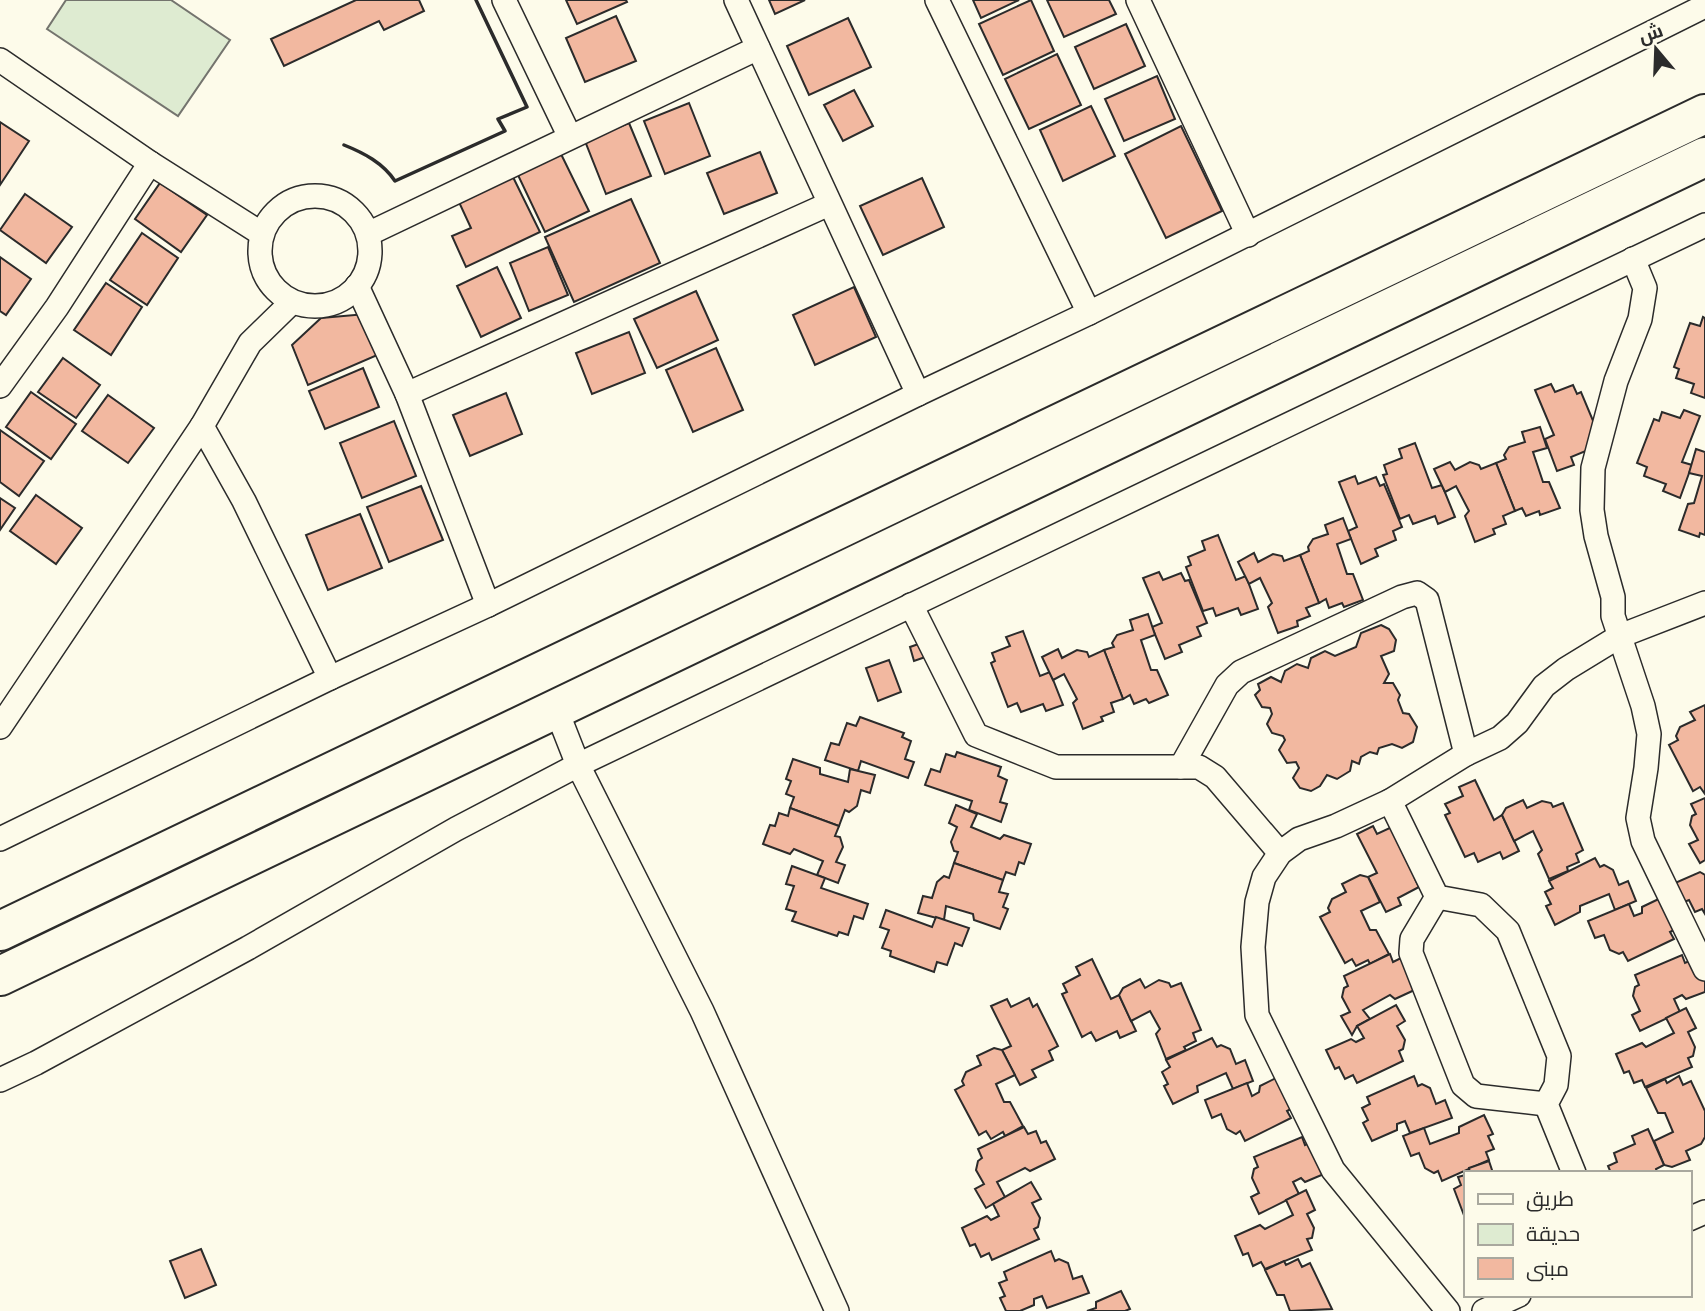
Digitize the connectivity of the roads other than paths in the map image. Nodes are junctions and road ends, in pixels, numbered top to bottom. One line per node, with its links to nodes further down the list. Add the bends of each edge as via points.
1 (504, 0): 9 (street)
2 (736, 0): 6 (street)
3 (937, 0): 20 (street)
4 (1138, 0): 16 (street)
5 (1700, 5): 16 (street)
6 (758, 48): 9 (street); 12 (street)
7 (0, 60): 11 (street)
8 (1705, 114): 39 (highway)
9 (570, 137): 15 (street)
10 (1705, 157): 30 (highway)
11 (150, 163): 14 (street); 21 (street)
12 (830, 204): 22 (street); 23 (street)
13 (1705, 225): 17 (street)
14 (262, 234): 15 (street, via 283,206 316,196 348,206); 19 (street, via 260,258 268,280)
15 (368, 234): 18 (street, via 369,265)
16 (1248, 235): 20 (street)
17 (1633, 259): 27 (street); 28 (street, via 1645,288 1640,319 1616,381 1593,468 1596,536)
18 (357, 286): 19 (street, via 324,306); 22 (street)
19 (292, 302): 24 (street, via 250,343)
20 (1089, 313): 23 (street)
21 (0, 386)
22 (407, 394): 26 (street)
23 (918, 394): 26 (street)
24 (202, 426): 29 (street); 31 (street)
25 (1705, 603): 28 (street)
26 (488, 605): 29 (street)
27 (911, 605): 33 (street); 34 (street, via 976,735 1056,767)
28 (1620, 636): 32 (street, via 1544,687 1500,738); 40 (street, via 1649,734 1638,818 1643,841)
29 (330, 678): 36 (street)
30 (555, 709): 33 (street); 41 (highway)
31 (0, 727)
32 (1466, 754): 34 (street, via 1427,600 1417,593 1241,672 1227,685); 35 (street)
33 (578, 765): 42 (street); 46 (street, via 702,1011)
34 (1181, 766): 37 (street, via 1199,766 1215,777)
35 (1390, 801): 37 (street, via 1299,839); 38 (street)
36 (0, 839)
37 (1280, 853): 47 (street, via 1264,877 1257,902 1253,947 1257,1015 1333,1170)
38 (1437, 897): 43 (street, via 1481,905 1508,931 1559,1056 1556,1085); 43 (street, via 1412,939 1411,953 1463,1085 1476,1096)
39 (0, 931)
40 (1705, 969)
41 (0, 976)
42 (0, 1080)
43 (1546, 1104): 44 (street)
44 (1573, 1171)
45 (1515, 1297): 48 (street)
46 (837, 1311)
47 (1448, 1311)
48 (1484, 1311)

